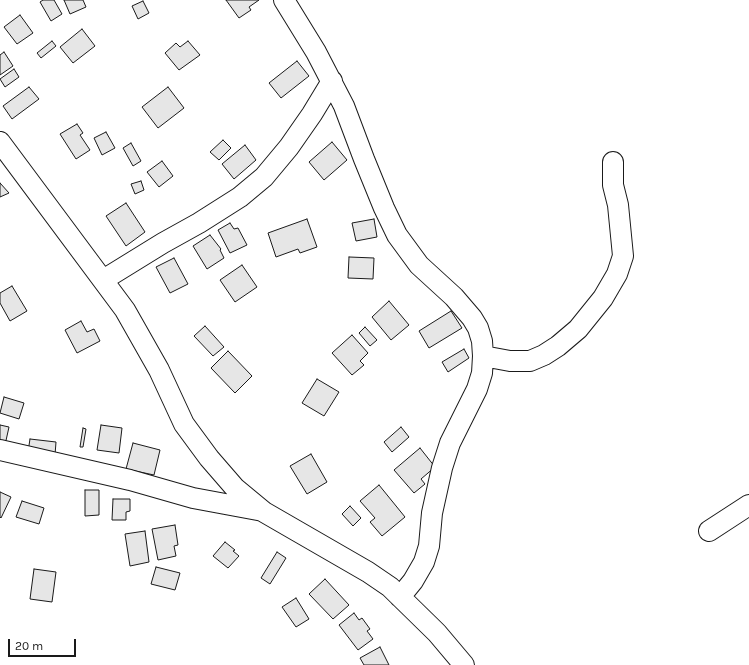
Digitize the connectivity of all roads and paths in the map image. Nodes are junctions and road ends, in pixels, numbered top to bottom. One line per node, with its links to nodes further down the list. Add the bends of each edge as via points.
1 (284, 0): 2 (street)
2 (332, 81): 5 (street, via 289,147 264,177 234,201); 6 (street, via 397,235 419,265 454,297 472,318 482,341)
3 (0, 142): 5 (street)
4 (613, 162): 6 (street, via 613,185 618,205 623,256 617,274 603,298 578,329 544,355 530,361 510,362)
5 (103, 280): 9 (street, via 125,310 159,370 184,424 235,488)
6 (483, 356): 11 (street, via 478,389 450,443 442,468 424,562)
7 (0, 450): 9 (street, via 130,480 193,498)
8 (749, 505): 10 (street)
9 (264, 512): 11 (street, via 368,572)
10 (709, 531)
11 (400, 597): 12 (street)
12 (464, 665)

